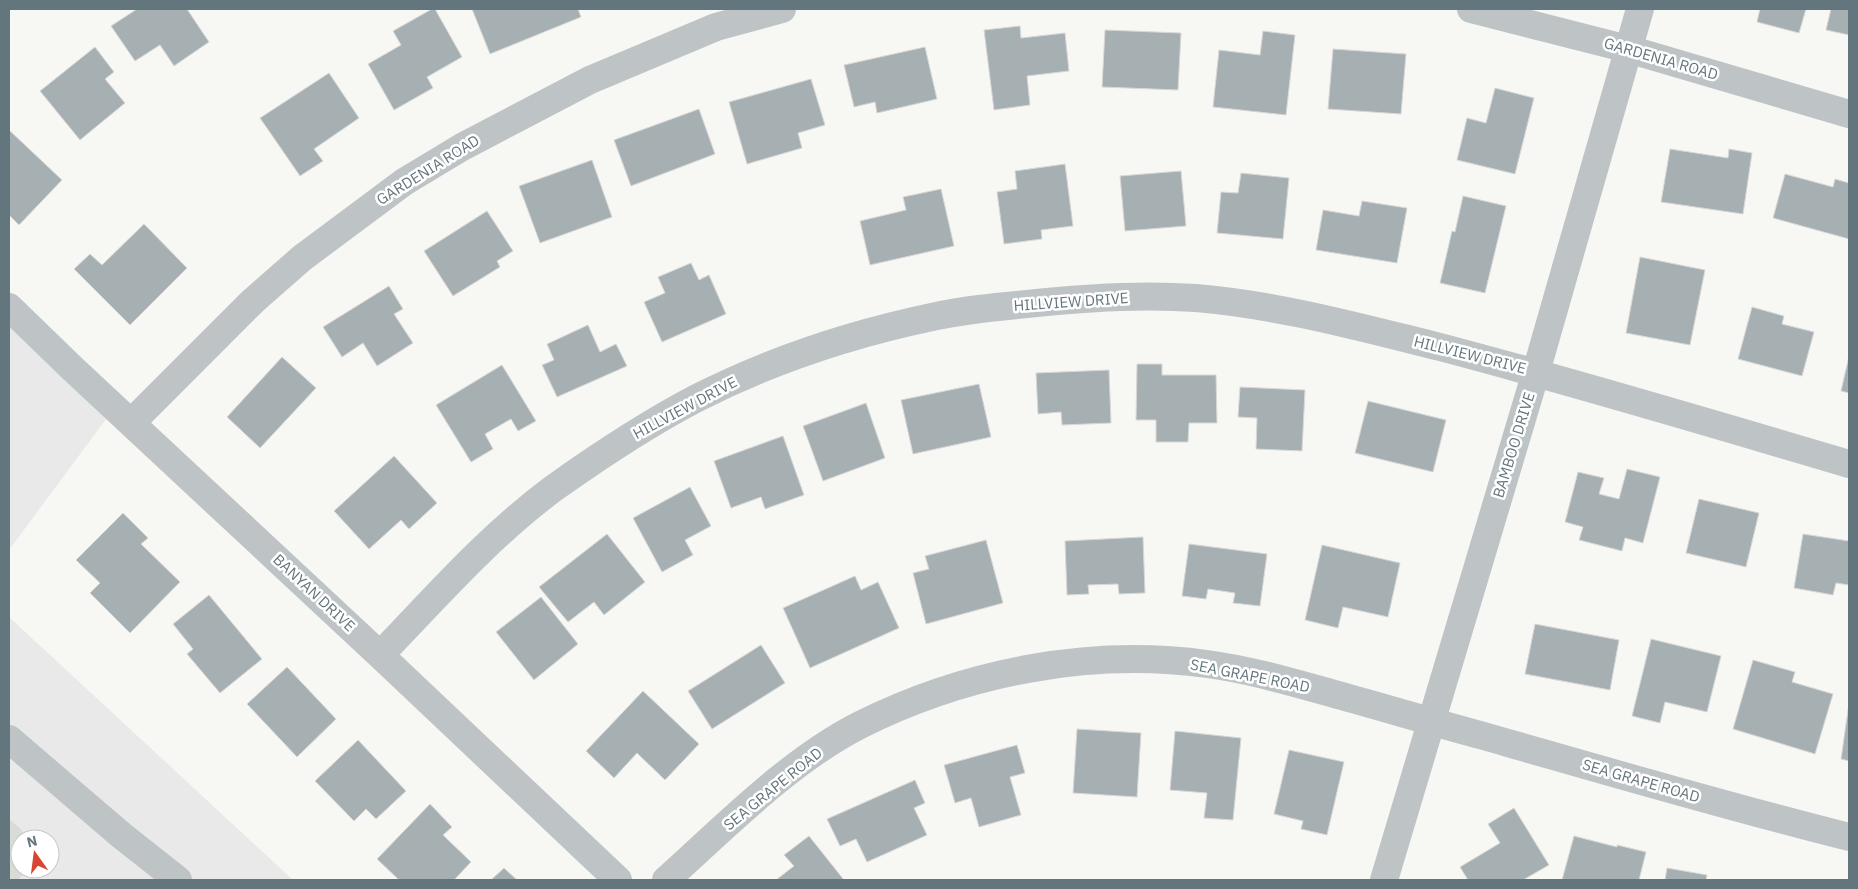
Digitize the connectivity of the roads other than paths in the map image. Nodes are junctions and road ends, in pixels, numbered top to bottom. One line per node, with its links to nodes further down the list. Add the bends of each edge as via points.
1 (782, 9): 8 (street, GARDENIA ROAD, via 716,27 590,80 470,142 404,182 302,258 253,301)
2 (1471, 9): 4 (street, GARDENIA ROAD)
3 (1640, 9): 4 (street, BAMBOO DRIVE)
4 (1628, 49): 5 (street, GARDENIA ROAD); 7 (street, BAMBOO DRIVE)
5 (1849, 114)
6 (9, 307): 8 (street, BANYAN DRIVE)
7 (1536, 372): 9 (street, HILLVIEW DRIVE); 10 (street, HILLVIEW DRIVE, via 1337,321 1193,298 1060,300 934,316 866,333 753,372 642,430 552,490 511,524); 11 (street, BAMBOO DRIVE)
8 (131, 423): 10 (street, BANYAN DRIVE)
9 (1849, 464)
10 (380, 654): 15 (street, BANYAN DRIVE)
11 (1431, 721): 13 (street, SEA GRAPE ROAD, via 1740,810); 16 (street, SEA GRAPE ROAD, via 1286,681 1208,664 1133,659 1086,660 1005,674 944,691 898,709 822,748 773,785); 17 (street, BAMBOO DRIVE)
12 (9, 739): 14 (street)
13 (1849, 837)
14 (178, 880)
15 (618, 880)
16 (666, 880)
17 (1384, 880)

